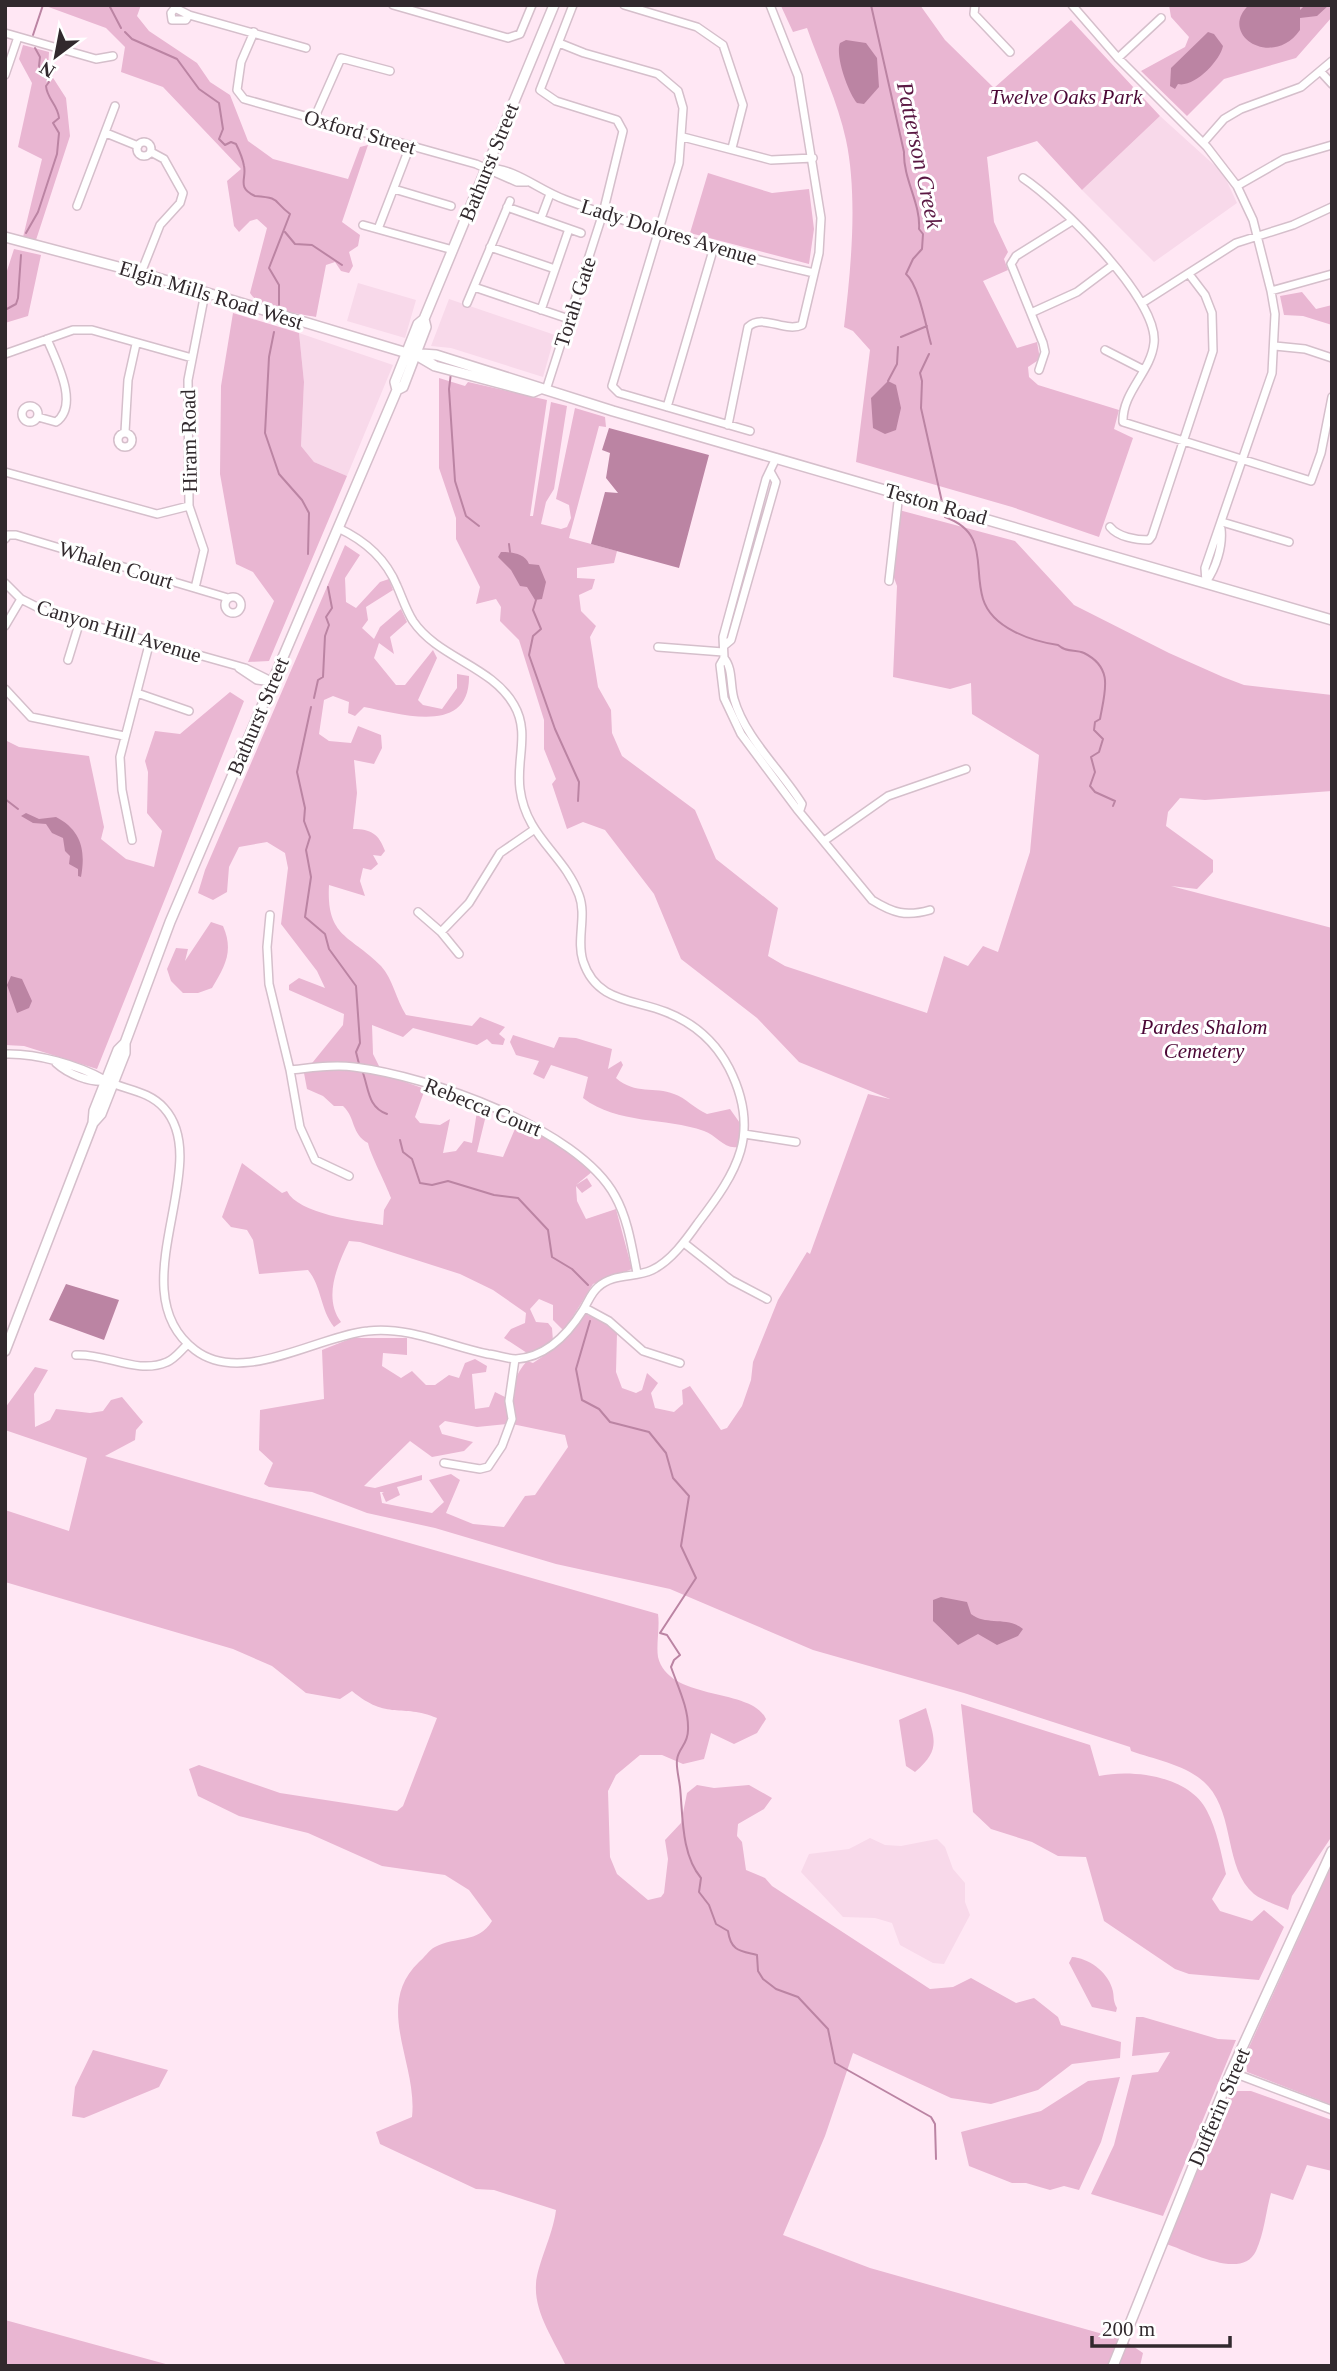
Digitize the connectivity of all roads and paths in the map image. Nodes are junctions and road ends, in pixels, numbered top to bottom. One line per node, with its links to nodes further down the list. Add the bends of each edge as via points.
1 (393, 5): 2 (street, via 508,38 520,34)
2 (532, 5)
3 (554, 5): 34 (main road, Bathurst Street)
4 (573, 5): 15 (street)
5 (624, 5): 9 (street)
6 (770, 5): 33 (street, via 798,76)
7 (975, 5): 17 (street, via 974,14)
8 (1073, 6): 19 (street)
9 (636, 7): 32 (street, via 697,27 723,44 743,104)
10 (189, 15): 13 (street)
11 (1161, 18): 19 (street)
12 (5, 33): 14 (street)
13 (254, 33): 16 (street); 26 (street, Oxford Street, via 241,62 237,90 244,99)
14 (18, 37): 18 (street, via 96,59); 23 (street)
15 (559, 43): 28 (street, via 665,78 681,97); 42 (street, Torah Gate, via 541,84 542,94 617,120 624,131)
16 (306, 48)
17 (1010, 52)
18 (113, 56)
19 (1118, 58): 29 (street)
20 (1332, 61): 22 (street)
21 (390, 71): 26 (street, via 341,58)
22 (1321, 72): 24 (street); 29 (street, via 1301,87 1224,119)
23 (5, 75)
24 (1332, 84)
25 (115, 106): 27 (street)
26 (314, 119): 31 (street, Oxford Street)
27 (106, 133): 39 (street); 57 (street, via 138,146 142,156 151,152 164,159 183,193 160,225)
28 (683, 137): 32 (street); 48 (street, via 677,172)
29 (1203, 143): 36 (street)
30 (1332, 145): 36 (street, via 1284,159)
31 (410, 146): 34 (street, Oxford Street); 37 (street)
32 (732, 148): 33 (street, via 771,160)
33 (813, 158): 58 (street, via 821,218)
34 (487, 168): 38 (street, Lady Dolores Avenue, via 520,175); 54 (main road, Bathurst Street)
35 (1023, 178): 44 (street, via 1044,191)
36 (1237, 186): 50 (street)
37 (394, 189): 40 (street); 46 (street)
38 (550, 194): 42 (street, Lady Dolores Avenue); 43 (street)
39 (78, 206)
40 (451, 206)
41 (1332, 207): 50 (street)
42 (603, 213): 48 (street, Lady Dolores Avenue); 68 (street, Torah Gate)
43 (541, 218): 47 (street); 52 (street, via 508,204)
44 (1072, 221): 55 (street); 67 (street, via 1016,256 1011,264)
45 (363, 225): 46 (street)
46 (378, 229): 54 (street)
47 (569, 229): 49 (street); 56 (street)
48 (657, 231): 53 (street, Lady Dolores Avenue); 81 (street, via 611,381 619,393)
49 (581, 233)
50 (1257, 236): 59 (street, via 1236,243); 62 (street)
51 (5, 237): 57 (main road, Elgin Mills Road West)
52 (490, 247): 56 (street); 61 (street)
53 (714, 247): 58 (street, Lady Dolores Avenue); 81 (street)
54 (453, 250): 74 (main road, Bathurst Street, via 424,319 426,327)
55 (1113, 265): 65 (street); 67 (street, via 1077,292)
56 (555, 269): 66 (street)
57 (141, 273): 63 (main road, Elgin Mills Road West)
58 (814, 273): 83 (street, via 799,327 760,321 748,327)
59 (1189, 274): 65 (street); 86 (street, via 1212,313 1214,340)
60 (1332, 274): 62 (street)
61 (474, 287): 64 (street); 66 (street)
62 (1271, 291): 71 (street)
63 (205, 293): 74 (main road, Elgin Mills Road West); 75 (street, Hiram Road)
64 (467, 303)
65 (1142, 303): 78 (street, via 1155,339)
66 (541, 310): 68 (street)
67 (1033, 312): 77 (street, via 1045,352)
68 (569, 319): 79 (street, Torah Gate)
69 (47, 339): 70 (street, via 73,330 92,330); 73 (street); 82 (street, via 67,409 56,422)
70 (136, 344): 75 (street); 85 (street)
71 (1275, 346): 76 (street); 88 (street, via 1272,373)
72 (1105, 351): 78 (street)
73 (5, 354)
74 (411, 354): 79 (main road, Teston Road, via 435,366 533,392); 95 (main road, Bathurst Street, via 403,387 397,390)
75 (192, 358): 92 (street, Hiram Road, via 188,380)
76 (1332, 358)
77 (1039, 370)
78 (1144, 370): 86 (street, via 1126,401 1123,422)
79 (543, 389): 87 (main road, Teston Road)
80 (1332, 397): 88 (street, via 1311,481)
81 (667, 407): 83 (street)
82 (38, 417)
83 (727, 425): 84 (street)
84 (750, 431)
85 (125, 432)
86 (1184, 440): 88 (street); 94 (street, via 1149,540 1124,536)
87 (776, 458): 90 (street); 91 (main road, Teston Road)
88 (1242, 461): 93 (street)
89 (5, 472): 92 (street, via 157,514)
90 (771, 472): 96 (street); 97 (street, via 776,482)
91 (900, 493): 100 (street); 101 (main road, Teston Road)
92 (189, 506): 103 (street, Hiram Road, via 204,550)
93 (1222, 525): 99 (street); 101 (street, via 1205,568)
94 (1110, 527)
95 (338, 528): 114 (main road, Bathurst Street); 120 (street, via 380,558 412,621 426,636 500,687 513,702 522,721 520,790)
96 (752, 535): 97 (street); 104 (street)
97 (761, 537): 104 (street)
98 (5, 539): 103 (street, Whalen Court, via 16,535)
99 (1289, 542)
100 (889, 581)
101 (1206, 582): 107 (main road, Teston Road)
102 (5, 583): 106 (street, Canyon Hill Avenue)
103 (195, 588): 105 (street, Whalen Court)
104 (741, 590): 112 (street, via 731,640)
105 (228, 598)
106 (21, 599): 108 (street, Canyon Hill Avenue, via 48,613); 109 (street)
107 (1332, 620)
108 (80, 621): 110 (street, Canyon Hill Avenue); 113 (street)
109 (5, 626)
110 (150, 641): 114 (street, Canyon Hill Avenue, via 262,674); 116 (street)
111 (658, 647): 112 (street)
112 (724, 651): 122 (street, via 745,731 802,804 800,810)
113 (68, 660)
114 (272, 682): 130 (main road, Bathurst Street, via 170,922 125,1043 118,1050)
115 (5, 689): 118 (street, via 31,717)
116 (137, 693): 117 (street); 118 (street)
117 (189, 711)
118 (124, 736): 121 (street, via 120,767)
119 (966, 769): 122 (street, via 888,796)
120 (533, 831): 126 (street, via 500,853 469,902); 131 (street, via 556,857 579,895 583,961 591,977 604,993 664,1012 712,1041 730,1070 742,1103)
121 (132, 840)
122 (824, 841): 123 (street, via 872,900 909,916)
123 (930, 910)
124 (418, 912): 126 (street)
125 (270, 915): 129 (street, via 269,984)
126 (441, 932): 127 (street)
127 (459, 954)
128 (5, 1054): 130 (street, via 34,1056 97,1082)
129 (290, 1070): 133 (street, via 307,1148 315,1160); 135 (street, Rebecca Court, via 350,1066 398,1073 552,1135 598,1173 616,1197 631,1240)
130 (110, 1082): 138 (street, via 155,1100 176,1126 176,1196 162,1267 171,1317); 139 (main road, Bathurst Street, via 94,1111 93,1124)
131 (744, 1134): 132 (street); 134 (street, via 738,1165 727,1186)
132 (796, 1142)
133 (349, 1176)
134 (684, 1243): 135 (street, via 658,1267); 136 (street, via 731,1280)
135 (636, 1273): 137 (street, via 608,1280 595,1289)
136 (767, 1299)
137 (585, 1308): 141 (street, via 568,1332 542,1352); 142 (street, via 609,1321 643,1351)
138 (188, 1344): 140 (street, via 168,1362 145,1366); 141 (street, via 212,1360 230,1362 265,1359 348,1334 393,1329)
139 (5, 1351)
140 (76, 1355)
141 (515, 1359): 143 (street, via 509,1401 512,1419 502,1446 488,1466 480,1469)
142 (680, 1363)
143 (444, 1463)
144 (1332, 1851): 145 (main road, Dufferin Street)
145 (1231, 2073): 146 (street); 147 (main road, Dufferin Street)
146 (1332, 2110)
147 (1113, 2366)

